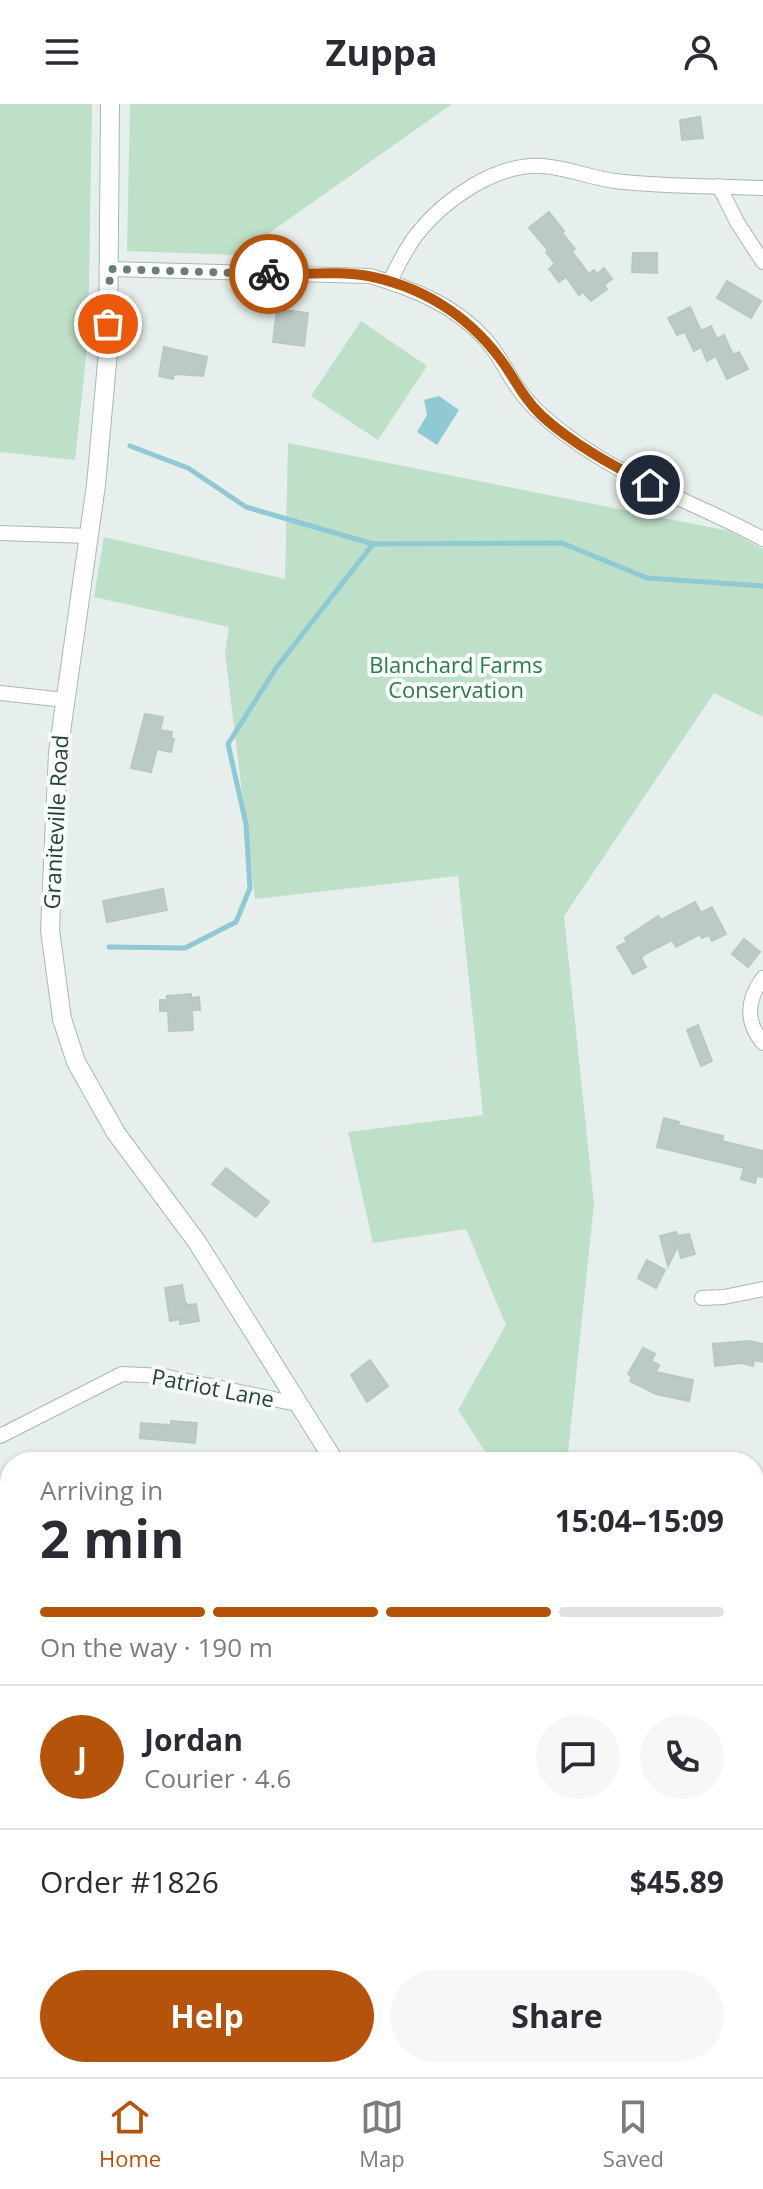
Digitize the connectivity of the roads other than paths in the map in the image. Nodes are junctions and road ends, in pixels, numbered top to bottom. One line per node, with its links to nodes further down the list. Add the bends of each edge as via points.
1 (110, 104): 5 (main road, Graniteville Road)
2 (719, 186): 3 (street); 4 (street); 6 (street, via 614,181 539,166 491,176 465,191 416,235)
3 (763, 188)
4 (763, 262)
5 (110, 269): 6 (street, via 370,276); 8 (main road, Graniteville Road, via 108,352)
6 (389, 282): 9 (street, via 460,315 486,340 540,414 569,438 650,485)
7 (0, 533): 8 (street)
8 (88, 536): 11 (main road, Graniteville Road)
9 (763, 539)
10 (0, 693): 11 (street)
11 (65, 700): 16 (main road, Graniteville Road, via 50,930 62,1019 74,1056 116,1133 197,1242)
12 (763, 978): 13 (street, via 749,1010)
13 (763, 1043)
14 (763, 1289): 15 (street)
15 (702, 1298)
16 (297, 1404): 17 (street, Patriot Lane, via 163,1376 122,1374); 18 (main road, Graniteville Road)
17 (0, 1436)
18 (328, 1452)

